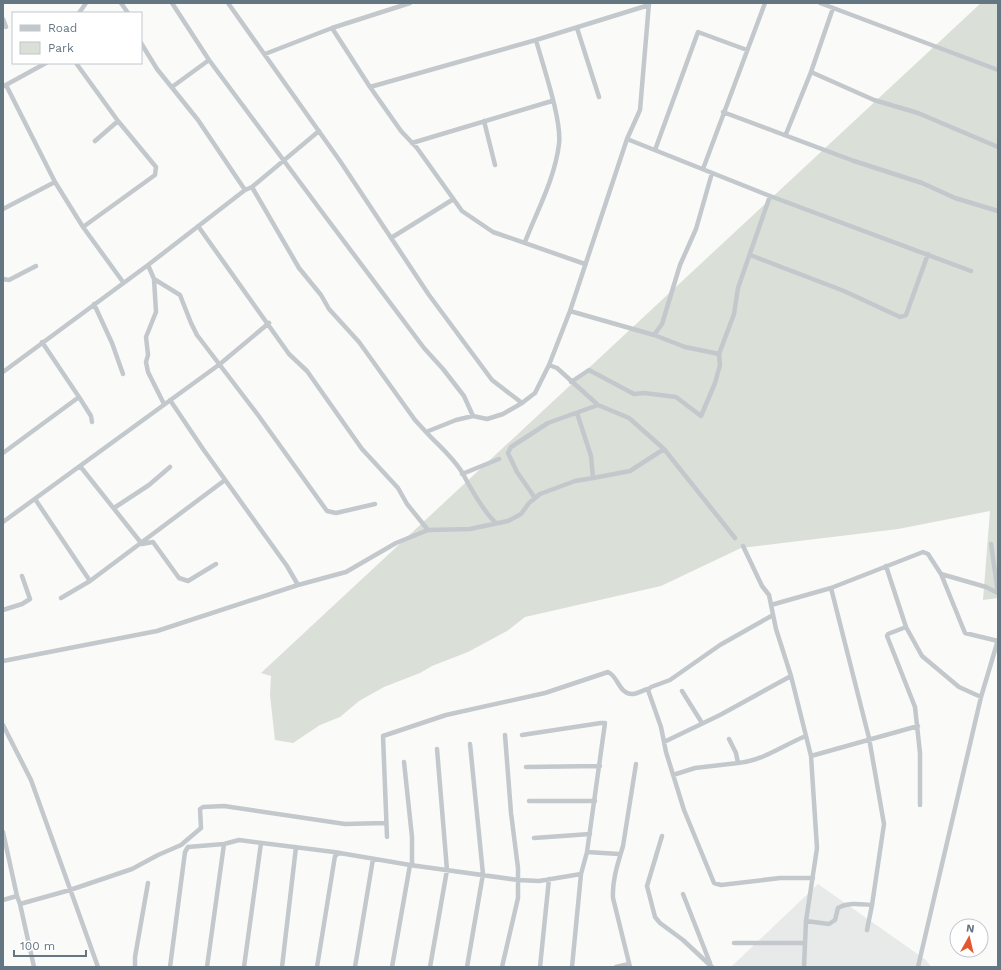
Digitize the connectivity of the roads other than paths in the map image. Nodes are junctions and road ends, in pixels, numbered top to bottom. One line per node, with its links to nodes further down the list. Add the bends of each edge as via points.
1 (86, 3): 10 (street)
2 (121, 3): 11 (street)
3 (172, 3): 20 (street)
4 (228, 3): 19 (street)
5 (410, 3): 14 (street)
6 (765, 3): 18 (street)
7 (820, 3): 9 (street)
8 (649, 4): 15 (street); 35 (street, via 642,102)
9 (833, 8): 23 (street, via 900,31); 24 (street)
10 (80, 12)
11 (127, 12)
12 (3, 19): 13 (street)
13 (6, 27)
14 (332, 28): 19 (street); 27 (street)
15 (577, 28): 16 (street); 28 (street)
16 (536, 40): 27 (street); 29 (street)
17 (142, 45): 26 (street)
18 (747, 50): 30 (street); 39 (street, via 698,32)
19 (265, 54): 33 (street)
20 (209, 60): 26 (street); 40 (street)
21 (44, 64): 25 (street)
22 (77, 64): 31 (street)
23 (998, 70)
24 (811, 72): 34 (street); 38 (street, via 874,100 918,113)
25 (4, 86): 44 (street)
26 (172, 87): 46 (street, via 198,120)
27 (370, 87): 37 (street)
28 (599, 97)
29 (552, 100): 32 (street); 54 (street, via 560,143 555,167)
30 (723, 112): 34 (street); 42 (street)
31 (118, 121): 36 (street); 52 (street, via 156,167 155,175)
32 (484, 121): 37 (street); 41 (street)
33 (319, 131): 40 (street); 53 (street)
34 (786, 134): 50 (street, via 854,161 922,183 955,198)
35 (627, 139): 39 (street); 57 (street)
36 (96, 141)
37 (412, 143): 48 (street)
38 (998, 147)
39 (655, 150): 42 (street)
40 (284, 160): 45 (street); 81 (street, via 424,348 464,396)
41 (496, 165)
42 (703, 169): 43 (street)
43 (712, 173): 47 (street); 67 (street, via 696,229 680,265 662,324)
44 (55, 182): 49 (street); 52 (street)
45 (252, 187): 46 (street); 83 (street, via 299,268)
46 (245, 190): 51 (street)
47 (770, 196): 55 (street); 56 (street)
48 (452, 200): 53 (street); 54 (street, via 484,228)
49 (3, 209)
50 (998, 211)
51 (198, 226): 58 (street); 66 (street)
52 (83, 227): 63 (street)
53 (391, 238): 77 (street, via 424,289 492,380)
54 (524, 242): 57 (street)
55 (928, 254): 56 (street, via 906,315 900,317 844,291); 60 (street)
56 (750, 255): 69 (street, via 736,297 734,314)
57 (585, 264): 65 (street)
58 (148, 265): 61 (street); 63 (street)
59 (36, 266): 62 (street, via 9,280)
60 (971, 271)
61 (154, 278): 70 (street, via 180,295 194,330); 78 (street, via 156,312 146,337 146,362 148,372)
62 (3, 279)
63 (123, 282): 64 (street)
64 (94, 304): 68 (street); 73 (street)
65 (570, 311): 67 (street); 71 (street)
66 (269, 324): 70 (street); 98 (street, via 289,354 307,371 362,449 398,488)
67 (654, 335): 69 (street, via 685,347)
68 (42, 342): 72 (street); 75 (street)
69 (718, 354): 74 (street, via 720,365 701,416 676,397 634,394 589,370)
70 (220, 364): 76 (street); 94 (street, via 327,511 336,513)
71 (549, 365): 74 (street, via 557,368); 77 (street, via 535,393)
72 (3, 372)
73 (124, 374)
74 (571, 382): 79 (street)
75 (78, 397): 82 (street, via 91,416); 85 (street)
76 (170, 400): 78 (street); 91 (street)
77 (522, 402): 81 (street, via 503,414 487,419)
78 (164, 404): 87 (street)
79 (598, 405): 80 (street); 84 (street, via 629,418)
80 (577, 413): 90 (street, via 591,456); 92 (street, via 548,423 508,453 517,472)
81 (473, 416): 83 (street)
82 (92, 422)
83 (426, 432): 89 (street)
84 (664, 449): 90 (street, via 630,471); 99 (street)
85 (3, 453)
86 (499, 459): 89 (street)
87 (80, 466): 93 (street); 95 (street)
88 (170, 467): 95 (street, via 149,485)
89 (462, 474): 97 (street)
90 (593, 478): 92 (street, via 575,481)
91 (225, 480): 100 (street); 108 (street)
92 (535, 498): 97 (street, via 521,514 508,521)
93 (35, 499): 96 (street); 107 (street)
94 (375, 504)
95 (114, 508): 100 (street)
96 (3, 522)
97 (496, 523): 98 (street, via 470,529)
98 (428, 530): 108 (street, via 396,543 346,572)
99 (735, 538)
100 (142, 544): 103 (street, via 153,542 183,580 188,581); 107 (street)
101 (991, 544): 110 (street)
102 (743, 546): 112 (street, via 762,586 769,594)
103 (216, 564)
104 (886, 566): 105 (street, via 923,552 928,554); 109 (street); 115 (street)
105 (941, 574): 110 (street); 116 (street, via 965,633)
106 (22, 576): 113 (street, via 30,599)
107 (90, 581): 111 (street)
108 (298, 585): 117 (street, via 157,631)
109 (830, 588): 112 (street); 128 (street)
110 (998, 593)
111 (61, 598)
112 (771, 605): 114 (street)
113 (3, 610)
114 (773, 615): 118 (street); 119 (street, via 720,645 670,680)
115 (906, 627): 121 (street, via 922,656 959,687); 124 (street, via 887,636 915,706)
116 (998, 640): 121 (street)
117 (3, 661)
118 (791, 676): 122 (street); 127 (street)
119 (648, 688): 130 (street); 143 (street, via 632,694 627,692 619,687 612,674 608,672 545,692 446,715 383,736)
120 (682, 691): 122 (street)
121 (981, 697): 175 (street)
122 (702, 723): 130 (street)
123 (3, 725): 165 (street, via 39,799)
124 (918, 726): 128 (street); 142 (street)
125 (505, 735): 163 (street)
126 (522, 735): 137 (street, via 604,723 606,726)
127 (806, 736): 133 (street); 135 (street, via 772,753 749,762)
128 (869, 738): 133 (street); 170 (street, via 884,824)
129 (729, 739): 135 (street)
130 (664, 742): 139 (street)
131 (470, 744): 159 (street)
132 (437, 749): 158 (street)
133 (810, 756): 161 (street, via 817,848)
134 (404, 762): 157 (street)
135 (738, 763): 139 (street, via 695,768)
136 (636, 764): 155 (street)
137 (600, 766): 138 (street); 141 (street)
138 (526, 767)
139 (673, 776): 161 (street, via 691,830 714,883 721,885 780,878)
140 (529, 801): 141 (street)
141 (595, 801): 145 (street)
142 (920, 805)
143 (386, 823): 146 (street); 165 (street, via 345,824 224,806 203,807 199,813 201,828 181,845 132,869)
144 (3, 832): 150 (street)
145 (590, 834): 148 (street); 153 (street)
146 (387, 836)
147 (662, 836): 193 (street, via 647,886 655,917)
148 (534, 838)
149 (261, 843): 151 (street, via 239,840); 152 (street); 182 (street)
150 (4, 844): 167 (street)
151 (224, 844): 180 (street, via 188,848 185,852); 181 (street)
152 (296, 847): 154 (street); 183 (street)
153 (587, 852): 155 (street); 160 (street)
154 (339, 853): 156 (street); 184 (street, via 335,856)
155 (620, 854): 176 (street, via 613,898)
156 (373, 859): 157 (street); 185 (street)
157 (413, 866): 158 (street); 186 (street)
158 (447, 870): 159 (street); 187 (street)
159 (482, 874): 163 (street); 188 (street)
160 (581, 874): 162 (street); 191 (street)
161 (813, 878): 171 (street)
162 (550, 879): 163 (street); 190 (street)
163 (518, 880): 189 (street, via 518,898)
164 (148, 883): 179 (street)
165 (70, 890): 169 (street); 178 (street)
166 (683, 894): 193 (street)
167 (17, 896): 168 (street); 169 (street)
168 (3, 900)
169 (20, 904): 177 (street)
170 (872, 905): 171 (street, via 856,903 842,906 838,908 835,920 829,924); 172 (street)
171 (806, 921): 174 (street)
172 (867, 930)
173 (734, 943): 174 (street)
174 (804, 943): 194 (street)
175 (921, 962): 195 (street); 196 (street)
176 (629, 965): 192 (street)
177 (34, 967)
178 (98, 967)
179 (135, 967)
180 (170, 967)
181 (207, 967)
182 (244, 967)
183 (282, 967)
184 (317, 967)
185 (355, 967)
186 (392, 967)
187 (430, 967)
188 (467, 967)
189 (502, 967)
190 (540, 967)
191 (572, 967)
192 (616, 967)
193 (712, 967)
194 (804, 967)
195 (918, 967)
196 (924, 967)

